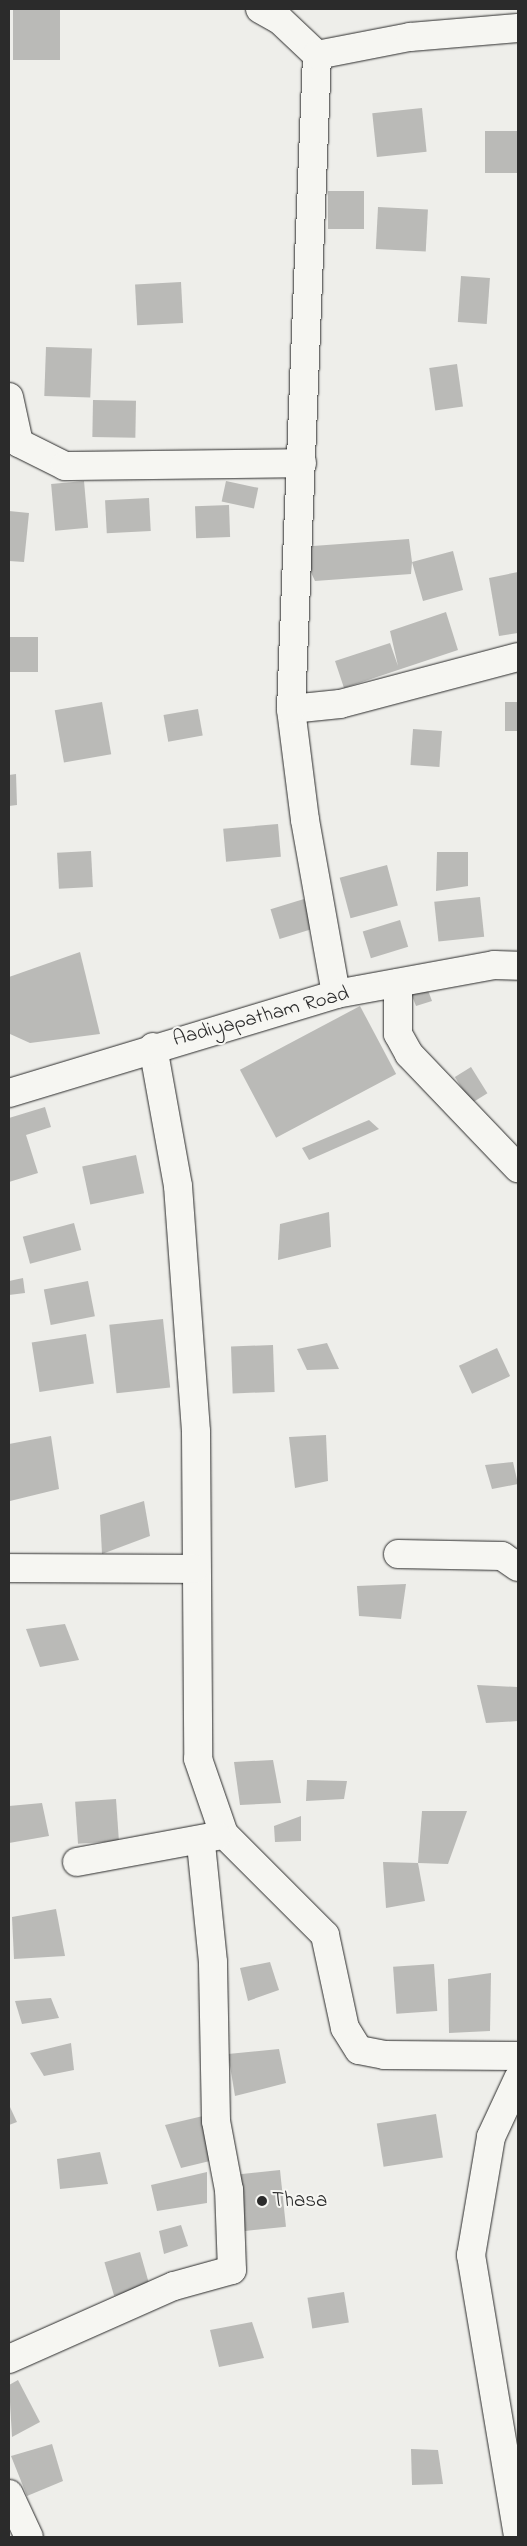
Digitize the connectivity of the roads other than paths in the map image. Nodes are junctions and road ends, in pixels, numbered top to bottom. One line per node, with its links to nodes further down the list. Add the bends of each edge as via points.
1 (260, 9): 3 (street, via 280,20)
2 (518, 28): 3 (street, via 410,37)
3 (316, 56): 5 (street)
4 (9, 397): 5 (street, via 19,443 65,466)
5 (302, 463): 7 (street)
6 (518, 657): 7 (street, via 340,704)
7 (291, 709): 10 (street, via 305,820)
8 (518, 966): 9 (street, Aadiyapatham Road, via 494,965)
9 (398, 983): 10 (street, Aadiyapatham Road); 13 (street, via 398,1034 409,1054)
10 (336, 994): 11 (street, Aadiyapatham Road)
11 (153, 1047): 12 (street, Aadiyapatham Road); 17 (street, via 178,1186 196,1432)
12 (9, 1093)
13 (518, 1168)
14 (398, 1554): 15 (street, via 502,1556)
15 (518, 1567)
16 (9, 1568): 17 (street)
17 (194, 1569): 18 (street, via 198,1759)
18 (212, 1838): 19 (street); 20 (street, via 325,1935 345,2028 359,2050 384,2056); 22 (street, via 216,2121 229,2190 232,2270 174,2286)
19 (77, 1862)
20 (518, 2056)
21 (518, 2078): 24 (street, via 491,2137 471,2255)
22 (9, 2359)
23 (9, 2494): 25 (street)
24 (518, 2536)
25 (29, 2537)

